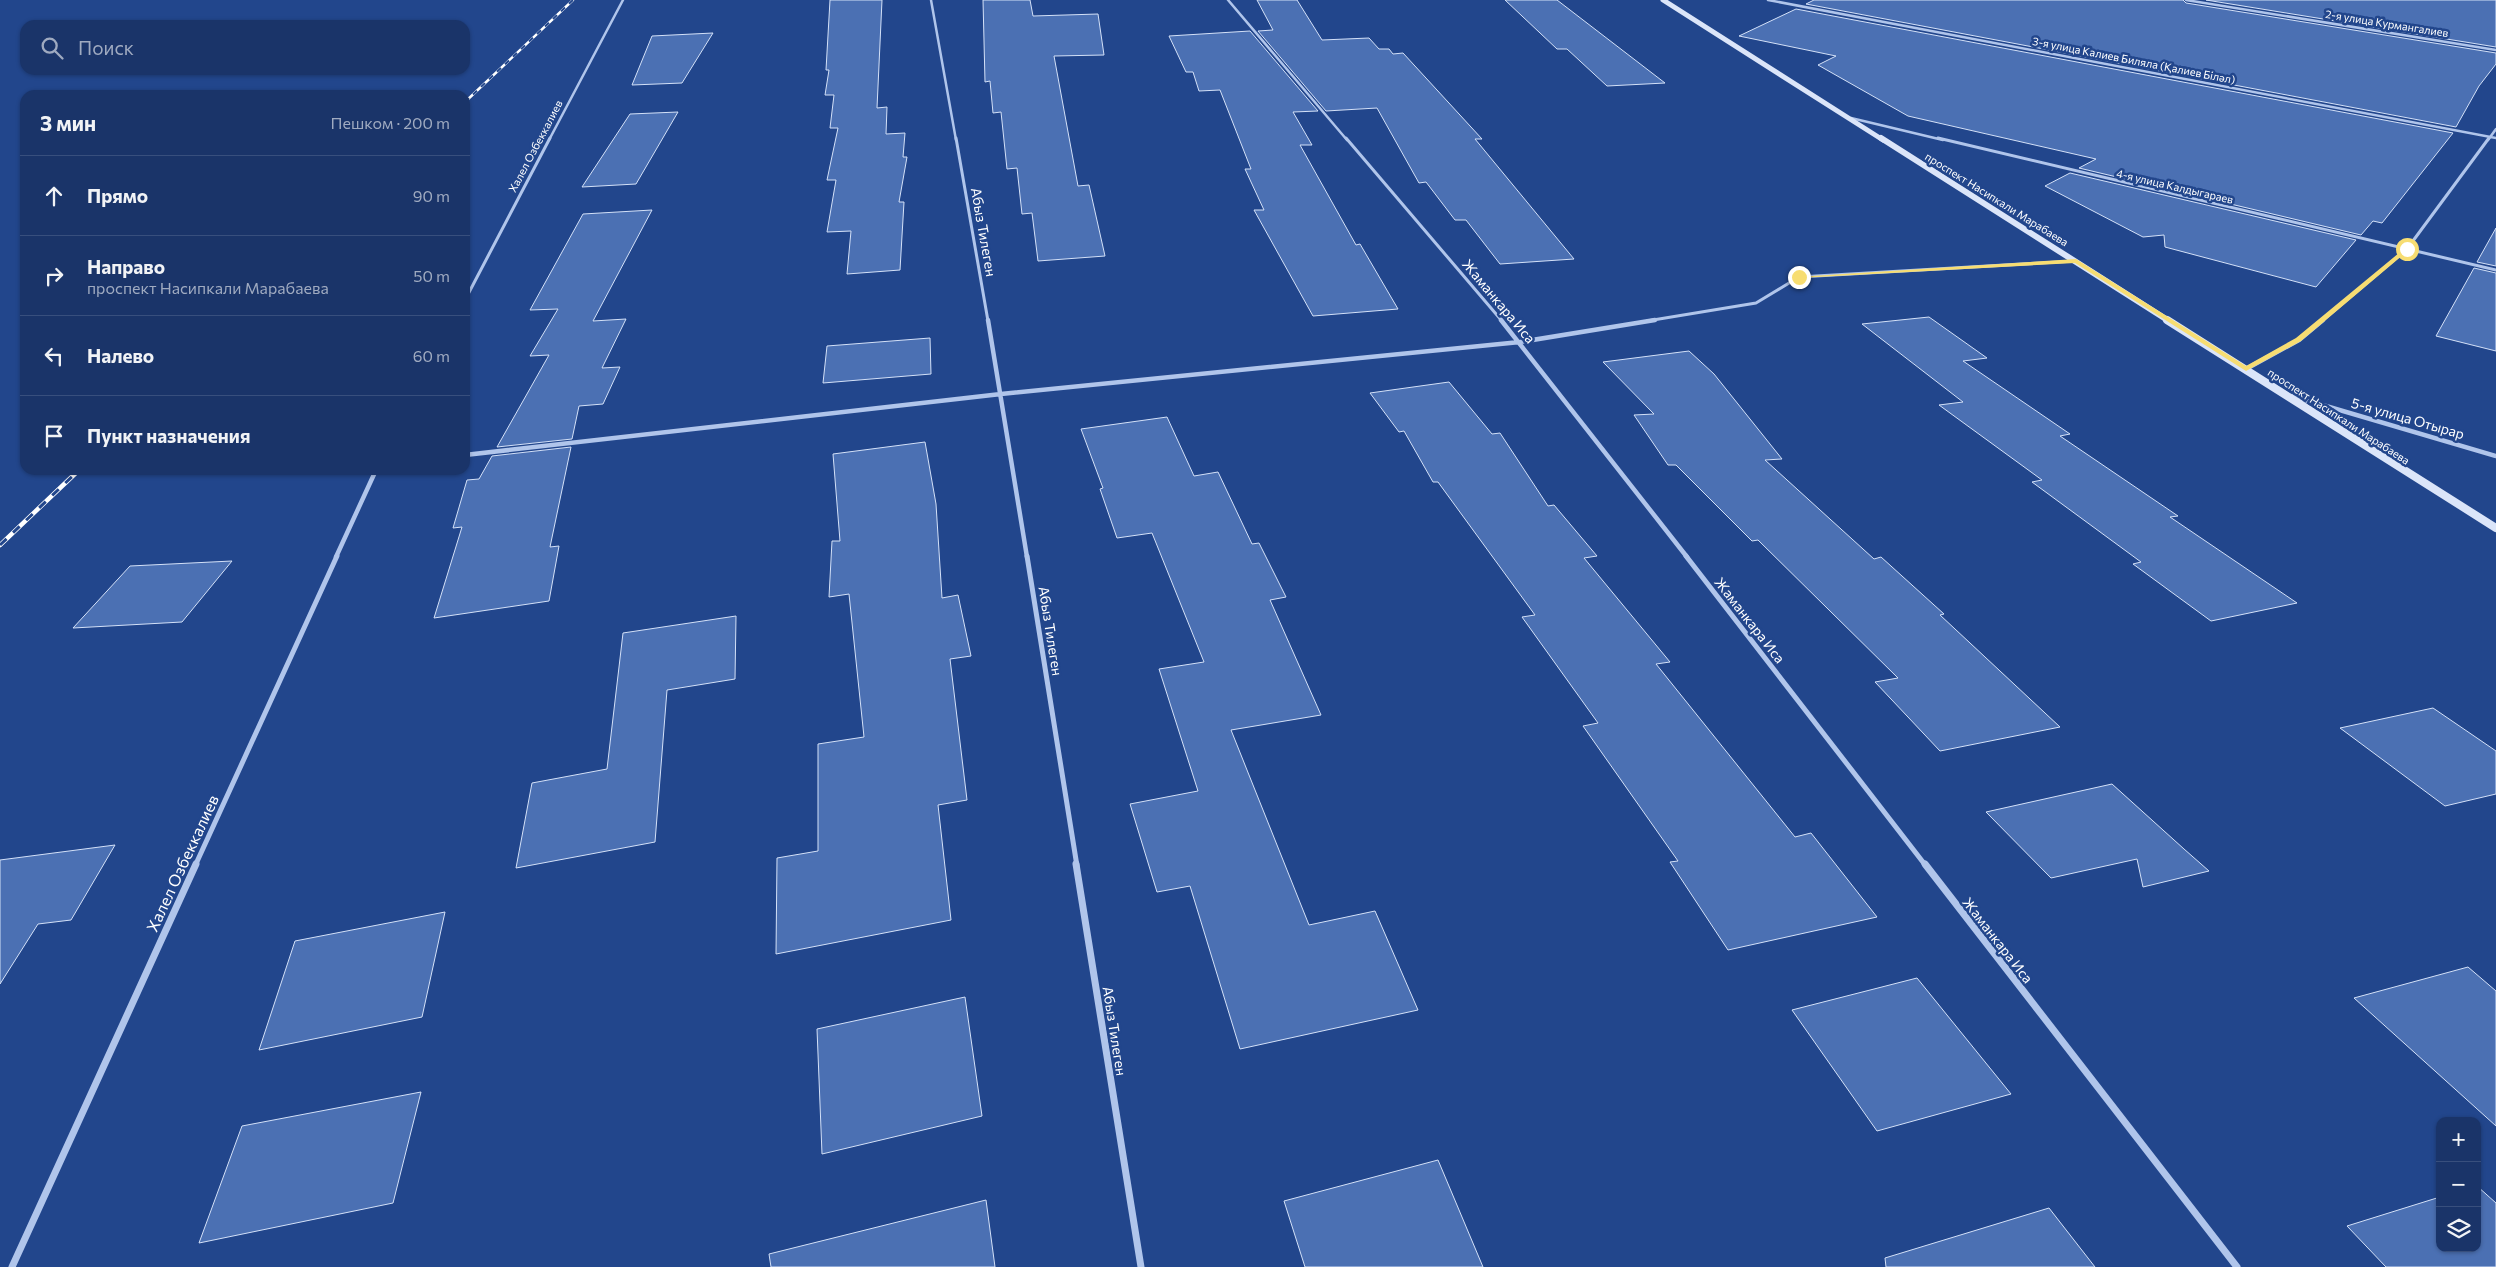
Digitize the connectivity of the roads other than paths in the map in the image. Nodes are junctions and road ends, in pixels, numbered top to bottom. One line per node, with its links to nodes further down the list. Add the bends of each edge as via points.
1 (623, 0): 15 (street, Халел Озбеккалиев)
2 (931, 0): 18 (street, Абыз Тилеген)
3 (1228, 0): 16 (street, Жаманкара Иса)
4 (1664, 0): 8 (main road, проспект Насипкали Марабаева)
5 (1768, 0): 10 (street, 3-я улица Калиев Биляла (Қалиев Біләл))
6 (2186, 0): 7 (street, 2-я улица Курмангалиев)
7 (2496, 50)
8 (1851, 118): 12 (street, 4-я улица Калдыгараев); 13 (main road, проспект Насипкали Марабаева)
9 (2496, 129): 10 (street)
10 (2490, 137): 11 (street, 3-я улица Калиев Биляла (Қалиев Біләл)); 12 (street)
11 (2496, 138)
12 (2407, 249): 14 (street, 4-я улица Калдыгараев); 17 (street, via 2298,340)
13 (2076, 261): 16 (street, via 1799,277 1756,303); 17 (main road, проспект Насипкали Марабаева)
14 (2496, 270)
15 (470, 291)
16 (1520, 342): 18 (street); 26 (street, Жаманкара Иса)
17 (2246, 369): 19 (main road, проспект Насипкали Марабаева)
18 (1001, 394): 20 (street); 25 (street, Абыз Тилеген)
19 (2285, 394): 21 (street, 5-я улица Отырар); 23 (main road, проспект Насипкали Марабаева)
20 (470, 454)
21 (2496, 456)
22 (374, 475): 24 (street, Халел Озбеккалиев)
23 (2496, 528)
24 (12, 1267)
25 (1141, 1267)
26 (2238, 1267)

